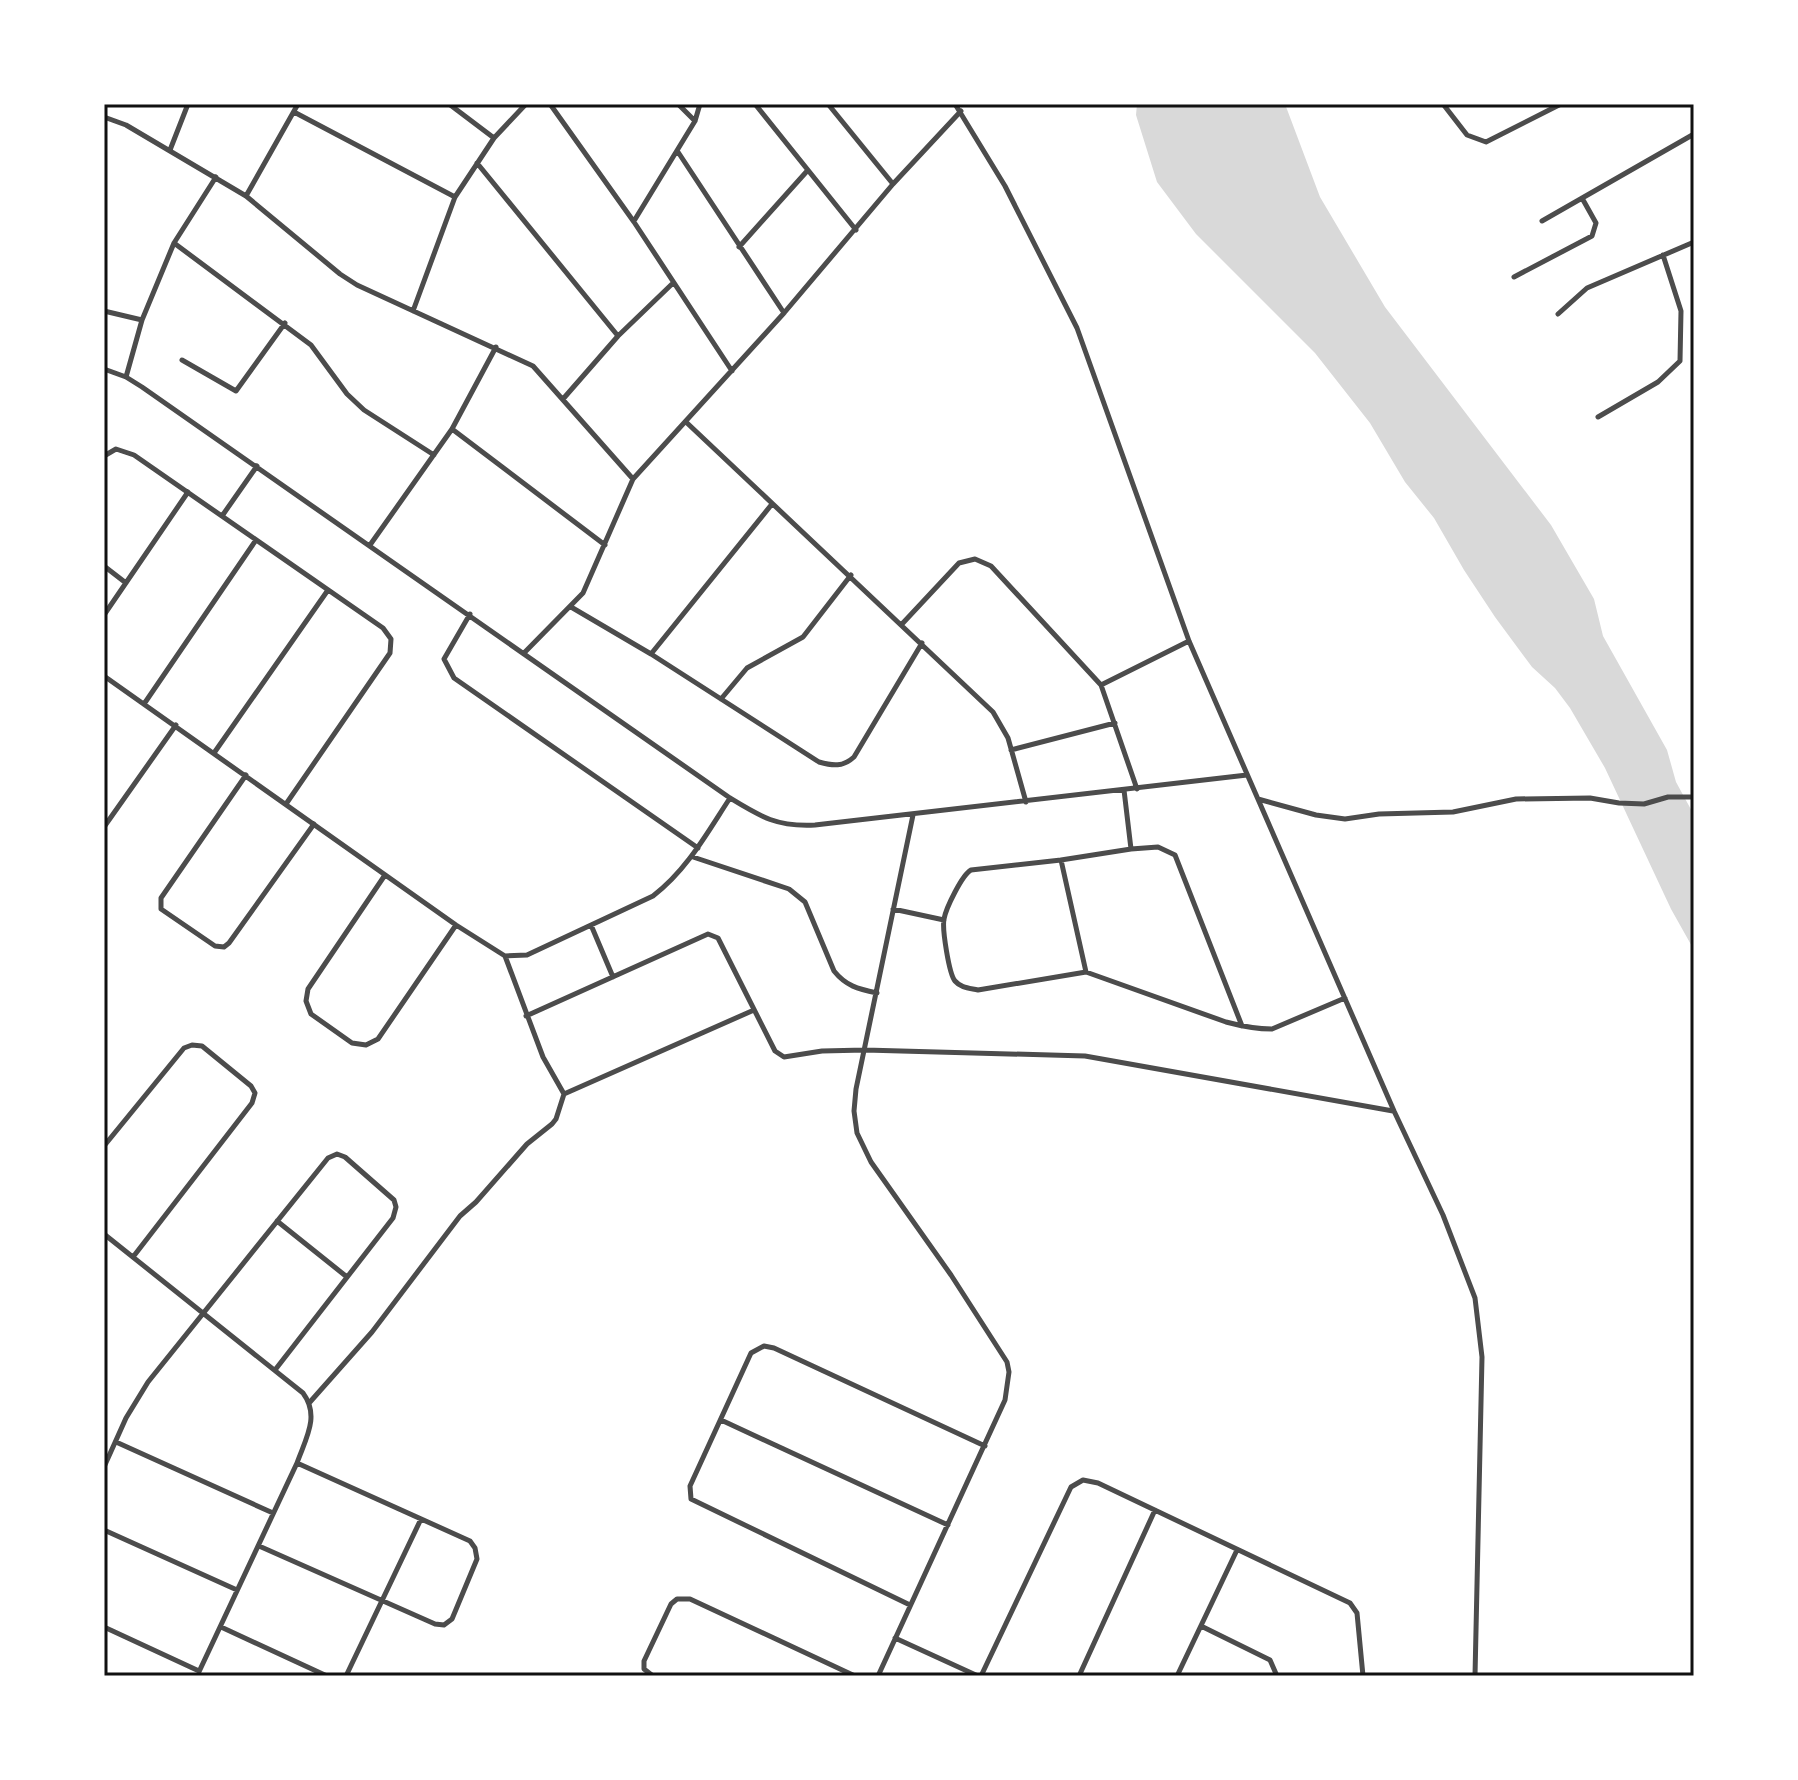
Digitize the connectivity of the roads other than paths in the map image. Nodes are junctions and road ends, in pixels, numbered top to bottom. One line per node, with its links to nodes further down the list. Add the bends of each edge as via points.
1 (188, 104): 19 (street)
2 (298, 104): 14 (street)
3 (449, 104): 18 (street)
4 (526, 104): 18 (street)
5 (550, 104): 29 (street)
6 (678, 104): 16 (street)
7 (700, 104): 16 (street)
8 (755, 104): 22 (street)
9 (828, 104): 24 (street)
10 (955, 104): 13 (street)
11 (1443, 104): 12 (street, via 1467,135 1486,142)
12 (1561, 104)
13 (961, 111): 24 (street); 71 (street, via 1077,328)
14 (294, 112): 25 (street); 26 (street)
15 (104, 117): 19 (street)
16 (695, 121): 20 (street)
17 (1694, 134): 27 (street)
18 (494, 138): 21 (street)
19 (170, 150): 23 (street)
20 (678, 152): 29 (street); 33 (street)
21 (477, 163): 26 (street); 43 (street)
22 (808, 170): 30 (street); 33 (street)
23 (216, 177): 25 (street); 32 (street)
24 (893, 184): 30 (street)
25 (246, 196): 38 (street, via 340,274)
26 (455, 197): 38 (street)
27 (1582, 198): 28 (street); 35 (street, via 1596,223 1592,236)
28 (1542, 221)
29 (634, 222): 36 (street)
30 (856, 230): 39 (street)
31 (1694, 242): 34 (street)
32 (174, 243): 41 (street); 42 (street)
33 (739, 247): 39 (street)
34 (1663, 255): 40 (street, via 1587,288); 50 (street, via 1681,311 1680,361 1658,382)
35 (1514, 277)
36 (673, 283): 43 (street); 47 (street)
37 (104, 311): 41 (street)
38 (413, 311): 44 (street)
39 (784, 313): 47 (street)
40 (1558, 314)
41 (142, 320): 48 (street)
42 (285, 323): 45 (street, via 236,391); 53 (street, via 316,350 364,410)
43 (618, 336): 49 (street)
44 (496, 347): 49 (street, via 533,366); 52 (street)
45 (182, 360)
46 (104, 369): 48 (street)
47 (732, 371): 51 (street)
48 (126, 377): 55 (street)
49 (563, 399): 56 (street)
50 (1598, 417)
51 (686, 422): 56 (street); 58 (street)
52 (452, 429): 53 (street); 62 (street)
53 (434, 455): 61 (street)
54 (104, 456): 57 (street, via 116,449 134,455)
55 (257, 466): 59 (street); 61 (street)
56 (633, 479): 62 (street)
57 (188, 492): 59 (street); 65 (street)
58 (772, 504): 64 (street); 74 (street)
59 (222, 516): 60 (street)
60 (256, 540): 66 (street); 78 (street)
61 (370, 545): 68 (street)
62 (605, 545): 67 (street)
63 (104, 566): 65 (street)
64 (851, 575): 70 (street); 77 (street, via 803,637 747,668)
65 (126, 583): 69 (street)
66 (328, 590): 82 (street); 91 (street, via 383,628 392,647)
67 (571, 607): 73 (street); 74 (street)
68 (470, 614): 73 (street); 95 (street, via 444,659 454,678)
69 (104, 615)
70 (902, 624): 72 (street); 76 (street, via 959,563 975,559 991,566)
71 (1189, 641): 76 (street); 84 (street)
72 (922, 643): 77 (street, via 848,763 819,762); 81 (street, via 993,712)
73 (524, 653): 88 (street)
74 (651, 654): 77 (street)
75 (104, 676): 78 (street)
76 (1101, 685): 79 (street)
77 (721, 699)
78 (144, 704): 80 (street)
79 (1115, 723): 81 (street); 85 (street)
80 (176, 725): 82 (street); 94 (street)
81 (1011, 750): 90 (street)
82 (214, 753): 83 (street)
83 (246, 775): 91 (street); 93 (street, via 161,898 161,909 224,947)
84 (1247, 775): 85 (street); 89 (street)
85 (1137, 789): 86 (street)
86 (1124, 790): 90 (street); 96 (street)
87 (1694, 797): 89 (street, via 1644,804 1516,799 1453,812 1345,819)
88 (730, 798): 92 (street, via 766,819 795,826); 95 (street)
89 (1257, 799): 108 (street)
90 (1026, 802): 92 (street)
91 (286, 804): 93 (street)
92 (913, 815): 100 (street)
93 (314, 824): 99 (street)
94 (104, 827)
95 (698, 848): 97 (street)
96 (1131, 849): 98 (street); 111 (street, via 1158,847 1175,855)
97 (692, 857): 103 (street, via 653,896); 107 (street, via 799,895 834,971 847,985)
98 (1061, 860): 101 (street, via 971,870); 105 (street)
99 (385, 875): 102 (street); 102 (street, via 308,989 311,1014 352,1043 366,1045 378,1039)
100 (893, 909): 101 (street); 107 (street)
101 (944, 920): 105 (street, via 953,980 963,987 978,990)
102 (456, 925): 104 (street)
103 (591, 925): 104 (street, via 527,955); 106 (street)
104 (505, 956): 110 (street)
105 (1086, 972): 111 (street)
106 (613, 977): 109 (street, via 714,934); 110 (street)
107 (877, 993): 112 (street)
108 (1345, 998): 111 (street, via 1272,1029); 114 (street)
109 (754, 1010): 112 (street, via 775,1051 784,1057); 113 (street)
110 (526, 1016): 113 (street)
111 (1242, 1026)
112 (865, 1050): 114 (street, via 1085,1056); 125 (street, via 854,1111 857,1133 871,1162 1007,1362 1008,1390)
113 (564, 1094): 122 (street, via 556,1119 460,1216 372,1332)
114 (1394, 1111): 153 (street, via 1443,1215 1480,1320)
115 (104, 1146): 118 (street, via 184,1048 192,1045 202,1046 255,1093)
116 (277, 1221): 119 (street); 119 (street, via 328,1158 345,1157 396,1207); 120 (street)
117 (104, 1234): 118 (street)
118 (133, 1257): 120 (street)
119 (347, 1277): 121 (street)
120 (205, 1312): 121 (street); 124 (street, via 148,1382)
121 (275, 1370): 122 (street)
122 (310, 1402): 126 (street, via 311,1426)
123 (721, 1420): 125 (street, via 751,1353 764,1346); 131 (street); 137 (street, via 690,1486 691,1499)
124 (116, 1442): 127 (street); 129 (street)
125 (985, 1446): 131 (street)
126 (297, 1463): 129 (street); 130 (street)
127 (104, 1467)
128 (1155, 1510): 134 (street); 148 (street, via 1098,1483 1083,1480 1071,1487); 149 (street)
129 (273, 1513): 133 (street)
130 (421, 1519): 136 (street); 136 (street, via 475,1548 477,1559 452,1619 435,1624)
131 (948, 1525): 137 (street)
132 (104, 1530): 135 (street)
133 (259, 1546): 135 (street); 136 (street)
134 (1237, 1550): 138 (street); 152 (street, via 1355,1607)
135 (237, 1590): 140 (street)
136 (383, 1601): 144 (street)
137 (910, 1605): 141 (street)
138 (1201, 1626): 150 (street); 151 (street, via 1270,1660)
139 (104, 1627): 142 (street)
140 (221, 1627): 142 (street); 143 (street)
141 (895, 1638): 147 (street); 148 (street)
142 (198, 1674)
143 (327, 1676)
144 (346, 1676)
145 (653, 1676): 146 (street, via 644,1669 644,1661 671,1604 682,1598)
146 (855, 1676)
147 (878, 1676)
148 (980, 1676)
149 (1079, 1676)
150 (1177, 1676)
151 (1277, 1676)
152 (1363, 1676)
153 (1475, 1676)

